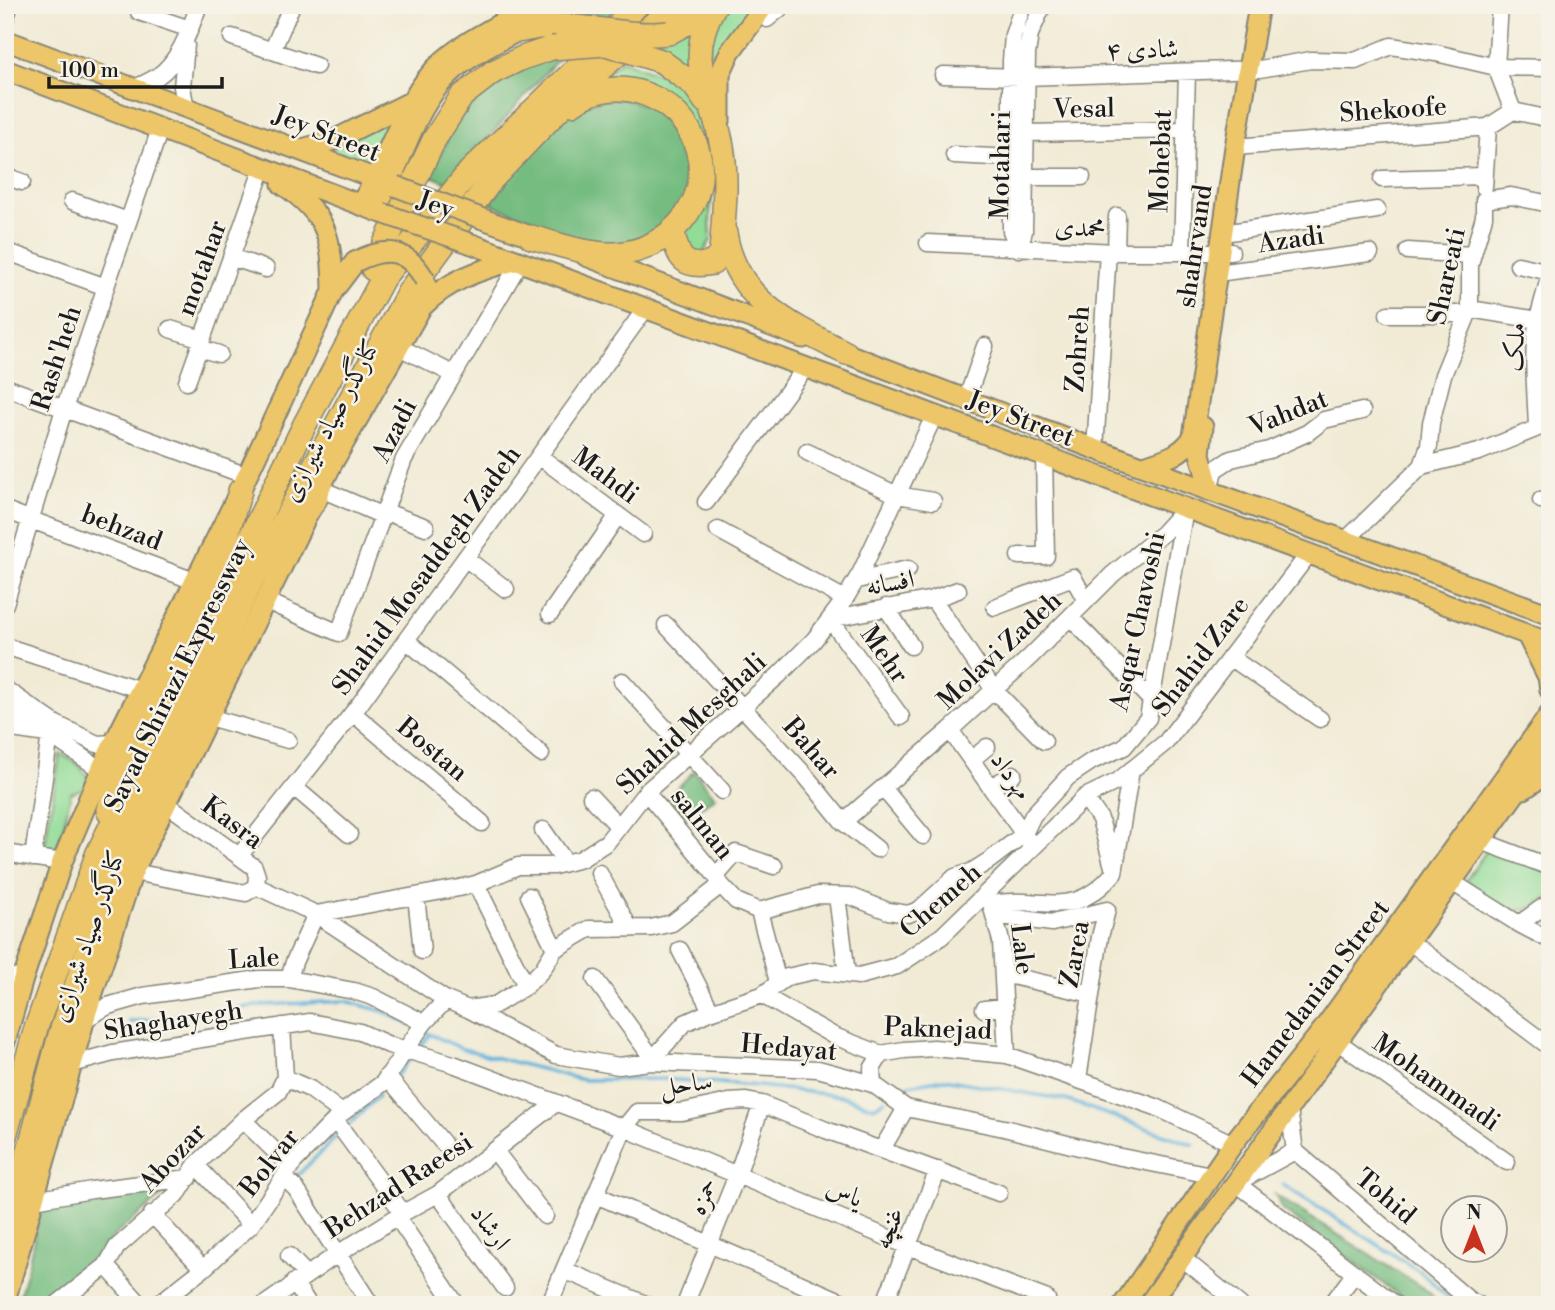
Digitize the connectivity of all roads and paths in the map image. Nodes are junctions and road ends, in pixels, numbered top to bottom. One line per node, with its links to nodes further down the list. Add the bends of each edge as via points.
1 (10, 5): 18 (street)
2 (199, 5): 20 (street)
3 (292, 5): 23 (street)
4 (528, 5): 34 (main road, via 442,62)
5 (549, 5): 19 (main road)
6 (637, 5): 32 (highway)
7 (709, 5): 17 (highway, via 687,23)
8 (715, 5): 36 (highway, via 699,55)
9 (784, 5): 16 (street)
10 (1023, 5): 31 (street, Motahari, via 1013,35)
11 (1044, 5): 31 (street, Motahari)
12 (1259, 5): 26 (main road, shahrvand)
13 (1270, 5): 26 (main road, shahrvand)
14 (1500, 5): 25 (street)
15 (139, 12): 20 (street)
16 (766, 12): 42 (main road, via 730,52 720,74)
17 (669, 18): 19 (highway, bridge, via 635,34 562,26); 32 (highway)
18 (5, 20)
19 (518, 31): 56 (main road, via 464,62 442,81)
20 (189, 33): 33 (street, via 171,64); 35 (street, via 182,86)
21 (232, 37): 23 (street)
22 (5, 40): 33 (main road, Jey Street)
23 (273, 49): 24 (street)
24 (316, 66)
25 (1496, 67): 26 (street, شادی ۴, via 1391,46 1355,61 1311,60); 27 (street, شادی ۴); 37 (street)
26 (1255, 68): 29 (street, شادی ۴); 45 (main road, shahrvand)
27 (1550, 68)
28 (5, 70): 40 (main road)
29 (1187, 72): 31 (street, شادی ۴); 41 (street, Mohebat)
30 (943, 75): 31 (street, شادی ۴)
31 (1018, 77): 43 (street, Motahari); 48 (street, Motahari)
32 (578, 78): 44 (highway); 106 (highway, Sayad Shirazi Expressway, via 470,171 383,278)
33 (133, 89): 35 (main road, Jey Street)
34 (410, 102): 46 (main road, via 334,141); 56 (main road)
35 (186, 109): 46 (main road, Jey Street)
36 (711, 109): 42 (highway); 106 (highway, bridge, via 694,85 661,61 606,44 552,48 493,72 463,96 434,140)
37 (1513, 111): 38 (street); 39 (street, Shekoofe)
38 (1550, 119)
39 (1488, 127): 45 (street, Shekoofe); 51 (street)
40 (160, 129): 49 (main road); 64 (street, Rash'heh)
41 (1186, 130): 43 (street, Vesal); 75 (street, Mohebat)
42 (720, 133): 65 (highway)
43 (1026, 133): 52 (street, Motahari)
44 (532, 137): 66 (highway, via 575,101 605,89 641,91 663,102 691,133 700,167 694,200); 208 (highway, Sayad Shirazi Expressway, via 493,178 404,302 251,582)
45 (1241, 146): 67 (main road, shahrvand)
46 (299, 149): 56 (main road, Jey Street)
47 (954, 155): 48 (street)
48 (1011, 158): 71 (street, Motahari, via 1011,231)
49 (259, 168): 60 (main road); 79 (street, motahar); 86 (main road, via 317,214 329,240)
50 (5, 176): 55 (street)
51 (1483, 176): 54 (street); 57 (street)
52 (1025, 177): 53 (street); 71 (street, Motahari)
53 (1082, 177)
54 (1382, 179)
55 (22, 182)
56 (386, 183): 60 (main road); 63 (main road, Jey, bridge)
57 (1484, 200): 59 (street, Shareati, via 1511,196); 78 (street, Shareati, via 1484,217)
58 (72, 201): 64 (street)
59 (1550, 204)
60 (372, 209): 70 (main road, Jey, bridge)
61 (1377, 210): 67 (street)
62 (1117, 216): 74 (street, Zohreh)
63 (483, 219): 68 (main road, Jey Street)
64 (128, 221): 85 (street, Rash'heh)
65 (723, 221): 66 (highway, via 721,253 713,263 689,264 677,253); 96 (highway, via 727,248 758,300 787,323)
66 (673, 232): 68 (highway, via 639,250 614,254)
67 (1229, 232): 76 (main road, shahrvand)
68 (531, 237): 96 (main road, Jey Street)
69 (928, 243): 71 (street, محمدی)
70 (472, 244): 80 (main road, Jey Street)
71 (1019, 249): 74 (street, محمدی)
72 (5, 251): 85 (street)
73 (1408, 251): 78 (street)
74 (1112, 252): 75 (street, محمدی); 108 (street, Zohreh)
75 (1182, 252): 76 (street, محمدی)
76 (1226, 253): 84 (main road, shahrvand)
77 (1370, 253): 84 (street, Azadi)
78 (1472, 255): 89 (street, Shareati)
79 (231, 257): 82 (street); 93 (street, motahar)
80 (517, 261): 87 (main road, via 452,283); 88 (main road, Jey Street); 99 (street, Azadi)
81 (1518, 265): 83 (street)
82 (266, 269)
83 (1550, 272): 91 (street, ملک)
84 (1222, 273): 112 (main road, shahrvand, via 1193,437 1186,449); 115 (main road, shahrvand, via 1200,454)
85 (106, 287): 103 (street, Rash'heh)
86 (333, 290): 87 (main road, کنارگذر صیاد شیرازی, bridge, via 355,262 374,252 390,251 418,267 426,289); 114 (main road, کنارگذر صیاد شیرازی)
87 (421, 308): 116 (main road, کنارگذر صیاد شیرازی)
88 (646, 308): 98 (main road, Jey Street); 111 (street, Shahid Mosaddegh Zadeh)
89 (1468, 311): 90 (street); 91 (street); 113 (street, Shareati, via 1443,375)
90 (1388, 314)
91 (1538, 320): 107 (street, ملک, via 1535,384)
92 (170, 329): 93 (street)
93 (200, 344): 97 (street); 100 (street, motahar)
94 (985, 346): 102 (street)
95 (407, 351): 99 (street)
96 (846, 353): 102 (main road, Jey Street)
97 (219, 354)
98 (806, 367): 105 (main road, Jey Street); 119 (street)
99 (453, 374): 122 (street, Azadi, via 404,459)
100 (187, 382)
101 (5, 387): 103 (street)
102 (967, 398): 108 (main road, Jey Street)
103 (64, 409): 114 (street); 124 (street, Rash'heh)
104 (1362, 411): 115 (street, Vahdat, via 1324,420 1269,450 1231,459 1214,470)
105 (935, 414): 110 (main road, Jey Street); 117 (street, Shahid Mesghali)
106 (306, 424): 208 (highway, Sayad Shirazi Expressway)
107 (1543, 425): 113 (street, via 1479,452)
108 (1095, 449): 112 (main road, Jey Street)
109 (807, 452): 117 (street)
110 (1044, 455): 120 (main road, Jey Street); 130 (street, via 1046,556)
111 (539, 456): 123 (street, Mahdi); 131 (street, Shahid Mosaddegh Zadeh)
112 (1144, 466): 115 (main road, Jey Street)
113 (1422, 466): 128 (street)
114 (243, 483): 135 (main road, کنارگذر صیاد شیرازی); 208 (highway, via 217,567 121,754)
115 (1210, 491): 128 (main road, Jey Street)
116 (318, 494): 122 (street); 140 (main road, کنارگذر صیاد شیرازی); 208 (highway, via 279,552 176,760)
117 (897, 495): 118 (street); 134 (street, Shahid Mesghali)
118 (933, 501)
119 (706, 502)
120 (1185, 509): 129 (main road, Jey Street); 141 (street, Molavi Zadeh); 161 (street, Asqar Chavoshi)
121 (5, 510): 124 (street, behzad)
122 (382, 513): 125 (street); 140 (street, Azadi, via 339,633)
123 (618, 515): 127 (street, Mahdi); 145 (street)
124 (31, 519): 133 (street, Rash'heh); 135 (street, behzad)
125 (426, 527)
126 (718, 530): 138 (street)
127 (643, 534)
128 (1345, 541): 146 (main road, Jey Street)
129 (1308, 555): 150 (main road, Jey Street); 155 (street, Shahid Zare)
130 (1018, 556)
131 (465, 558): 136 (street); 151 (street, Shahid Mosaddegh Zadeh)
132 (908, 569): 134 (street)
133 (9, 578): 142 (street, Rash'heh)
134 (856, 580): 138 (street, Shahid Mesghali)
135 (194, 581): 158 (main road, کنارگذر صیاد شیرازی)
136 (506, 589)
137 (958, 590): 139 (street)
138 (845, 599): 148 (street, Shahid Mesghali)
139 (933, 599): 143 (street, افسانه); 159 (street, افسانه)
140 (266, 601): 166 (main road, کنارگذر صیاد شیرازی)
141 (1086, 601): 144 (street, via 1073,577); 147 (street, Molavi Zadeh)
142 (5, 604)
143 (886, 607): 148 (street, افسانه); 154 (street)
144 (995, 607)
145 (550, 614)
146 (1550, 615)
147 (1070, 617): 159 (street, Molavi Zadeh); 161 (street)
148 (830, 619): 163 (street, Shahid Mesghali, via 814,640); 167 (street, Mehr)
149 (666, 625): 163 (street, Bahar)
150 (1527, 635): 152 (main road, Jey Street); 160 (main road)
151 (406, 640): 165 (street, Shahid Mosaddegh Zadeh); 177 (street)
152 (1550, 643)
153 (5, 646): 158 (street)
154 (911, 646)
155 (1230, 657): 168 (street); 181 (street, Shahid Zare, via 1166,742)
156 (622, 681): 178 (street)
157 (5, 689): 170 (street)
158 (141, 690): 174 (main road, کنارگذر صیاد شیرازی)
159 (994, 690): 171 (street, Molavi Zadeh); 173 (street, افسانه)
160 (1550, 690)
161 (1152, 699): 198 (street, Asqar Chavoshi, via 1148,718 1125,747 1068,777 1033,815)
162 (5, 704): 170 (street)
163 (743, 706): 178 (street, Shahid Mesghali); 193 (street, Bahar)
164 (1549, 710): 224 (main road, Hamedanian Street)
165 (353, 713): 184 (street, Shahid Mosaddegh Zadeh); 194 (street, Bostan)
166 (209, 717): 172 (street); 192 (main road, کنارگذر صیاد شیرازی)
167 (901, 717)
168 (1320, 719)
169 (5, 728): 170 (street)
170 (53, 729): 174 (street, via 97,744); 180 (street); 205 (street)
171 (950, 730): 179 (street, مهرداد); 185 (street, Molavi Zadeh)
172 (288, 740)
173 (1044, 741)
174 (114, 743): 180 (main road, کنارگذر صیاد شیرازی)
175 (1550, 745): 191 (main road, Hamedanian Street)
176 (987, 747): 179 (street)
177 (541, 754)
178 (688, 754): 187 (street); 188 (street, Shahid Mesghali)
179 (971, 760): 186 (street, مهرداد)
180 (101, 770): 206 (main road, کنارگذر صیاد شیرازی)
181 (1131, 770): 190 (street, Shahid Zare); 212 (street)
182 (1550, 771): 191 (main road)
183 (1013, 774): 186 (street)
184 (294, 787): 197 (street); 204 (street, Shahid Mosaddegh Zadeh)
185 (883, 788): 193 (street, Molavi Zadeh); 199 (street)
186 (990, 788): 198 (street, مهرداد)
187 (722, 791)
188 (646, 792): 195 (street, Shahid Mesghali); 213 (street, salman)
189 (590, 797): 195 (street)
190 (1085, 797): 201 (street, Chemeh); 212 (street, via 1100,819)
191 (1512, 798): 200 (main road, Hamedanian Street)
192 (167, 804): 204 (street, Kasra); 208 (main road, کنارگذر صیاد شیرازی)
193 (843, 822): 202 (street, Bahar)
194 (482, 823)
195 (619, 827): 207 (street, Shahid Mesghali, via 607,842)
196 (543, 830): 207 (street)
197 (349, 834)
198 (1024, 834): 201 (street, مهرداد); 219 (street, Asqar Chavoshi, via 971,872 955,877 919,910 908,914)
199 (923, 835)
200 (1481, 841): 210 (street); 214 (main road, Hamedanian Street)
201 (1033, 848): 221 (street, Chemeh)
202 (877, 849)
203 (5, 853): 205 (street)
204 (240, 855): 216 (street, Kasra, via 254,867)
205 (33, 858): 206 (street)
206 (62, 862): 235 (main road, کنارگذر صیاد شیرازی)
207 (566, 863): 215 (street, Shahid Mesghali, via 518,866)
208 (116, 864): 216 (street, via 246,893); 247 (main road, کنارگذر صیاد شیرازی); 269 (highway, Sayad Shirazi Expressway, via 36,1028); 290 (highway, Sayad Shirazi Expressway, via 60,1035)
209 (774, 866): 213 (street, via 736,853)
210 (1550, 867)
211 (599, 873): 226 (street)
212 (1114, 873): 221 (street, via 1082,900 1067,905 1013,900)
213 (718, 881): 222 (street, via 736,901); 226 (street, via 672,923)
214 (1452, 882): 224 (main road, Hamedanian Street); 225 (street)
215 (476, 884): 217 (street, Shahid Mesghali); 239 (street)
216 (256, 886): 223 (street)
217 (416, 896): 223 (street, Shahid Mesghali); 231 (street)
218 (529, 896): 229 (street)
219 (837, 896): 222 (street, Asqar Chavoshi, via 818,895); 233 (street)
220 (1550, 902): 225 (street)
221 (991, 904): 233 (street, Chemeh, via 897,966 859,976); 234 (street, Lale, via 1001,941); 240 (street, Zarea, via 1052,923 1107,910)
222 (759, 911): 238 (street)
223 (316, 914): 236 (street); 242 (street)
224 (1417, 916): 228 (main road, Hamedanian Street); 232 (main road, Hamedanian Street)
225 (1519, 924): 227 (street)
226 (629, 927): 229 (street, via 589,929)
227 (1550, 940)
228 (1410, 942): 232 (main road, Hamedanian Street); 252 (street)
229 (555, 949): 239 (street)
230 (680, 950): 246 (street)
231 (422, 951)
232 (1381, 965): 251 (main road, Hamedanian Street); 271 (main road, Hamedanian Street)
233 (847, 974): 238 (street, Chemeh, via 814,971)
234 (1003, 974): 240 (street); 243 (street, Lale)
235 (14, 977): 250 (main road, کنارگذر صیاد شیرازی)
236 (289, 979): 247 (street, Lale, via 143,996 108,1006); 248 (street, Lale, via 373,997)
237 (595, 979): 256 (street)
238 (778, 982): 241 (street, Chemeh)
239 (526, 986): 244 (street, via 495,1005)
240 (1091, 994): 260 (street, Zarea)
241 (762, 995): 246 (street, Hedayat); 254 (street, Paknejad, via 834,1037)
242 (446, 1000): 244 (street); 248 (street, Bolvar)
243 (1004, 1007): 245 (street); 255 (street, Lale)
244 (468, 1009): 256 (street, via 556,1055 620,1066)
245 (984, 1009)
246 (711, 1011): 256 (street, Hedayat, via 685,1023)
247 (85, 1019): 257 (main road, کنارگذر صیاد شیرازی)
248 (424, 1023): 253 (street, Bolvar)
249 (282, 1026): 253 (street, via 310,1022); 257 (street, Shaghayegh, via 113,1053); 259 (street)
250 (6, 1036)
251 (1338, 1042): 265 (main road, Hamedanian Street); 275 (street, Mohammadi)
252 (1550, 1047)
253 (412, 1049): 258 (street, Bolvar); 262 (street)
254 (881, 1054): 255 (street, Paknejad, via 934,1048); 261 (street, via 872,1069)
255 (1007, 1055): 260 (street, Paknejad)
256 (651, 1061): 261 (street, Hedayat, via 818,1069)
257 (72, 1065): 285 (main road, کنارگذر صیاد شیرازی)
258 (387, 1076): 266 (street, Bolvar); 270 (street)
259 (285, 1078): 266 (street, via 310,1089); 267 (street, Abozar, via 278,1092)
260 (1077, 1079): 271 (street, Paknejad, via 1156,1107)
261 (877, 1088): 264 (street, Hedayat)
262 (556, 1103): 268 (street); 273 (street, Behzad Raeesi)
263 (762, 1104): 268 (street, ساحل, via 729,1102 682,1112 638,1112); 272 (street, ساحل); 279 (street, حمزه)
264 (904, 1107): 272 (street); 280 (street, Hedayat)
265 (1289, 1109): 274 (street); 281 (main road, Hamedanian Street)
266 (339, 1117): 278 (street, Bolvar); 287 (street)
267 (243, 1120): 277 (street, Abozar); 278 (street)
268 (624, 1128): 279 (street, یاس); 284 (street)
269 (5, 1136)
270 (443, 1143)
271 (1233, 1144): 280 (main road, Hamedanian Street)
272 (882, 1149): 276 (street, ساحل)
273 (495, 1151): 283 (street, Behzad Raeesi); 288 (street)
274 (1295, 1151): 281 (street); 321 (street, Tohid)
275 (1507, 1162)
276 (938, 1170): 282 (street, ساحل); 292 (street, غنچه)
277 (192, 1172): 285 (street); 286 (street, Abozar, via 178,1192); 289 (street)
278 (288, 1172): 289 (street, Bolvar); 293 (street)
279 (737, 1175): 291 (street, حمزه); 292 (street, یاس)
280 (1211, 1175): 316 (main road, Hamedanian Street)
281 (1240, 1186): 295 (main road, Hamedanian Street); 299 (street)
282 (999, 1193)
283 (438, 1194): 287 (street, Behzad Raeesi); 301 (street, ارشاد)
284 (596, 1195): 291 (street); 298 (street)
285 (34, 1200): 303 (main road, کنارگذر صیاد شیرازی)
286 (152, 1214): 296 (street, Abozar, via 117,1247); 297 (street)
287 (400, 1215): 293 (street, Behzad Raeesi); 304 (street)
288 (545, 1216)
289 (251, 1225): 297 (street, Bolvar)
290 (5, 1239)
291 (709, 1245): 313 (street, حمزه); 314 (street)
292 (908, 1246): 302 (street, یاس); 315 (street, غنچه)
293 (339, 1253): 300 (street, Behzad Raeesi); 311 (street)
294 (289, 1256): 300 (street)
295 (1181, 1257): 317 (main road, Hamedanian Street); 318 (street)
296 (106, 1266): 306 (street, Abozar); 307 (street)
297 (203, 1269): 308 (street, Bolvar)
298 (564, 1270): 305 (street); 312 (street)
299 (1355, 1273): 319 (street); 320 (street)
300 (300, 1278): 309 (street, Behzad Raeesi); 310 (street)
301 (505, 1288)
302 (1047, 1299)
303 (5, 1301)
304 (454, 1301)
305 (645, 1304)
306 (56, 1305)
307 (141, 1305)
308 (157, 1305)
309 (264, 1305)
310 (309, 1305)
311 (370, 1305)
312 (550, 1305)
313 (685, 1305)
314 (850, 1305)
315 (884, 1305)
316 (1123, 1305)
317 (1148, 1305)
318 (1240, 1305)
319 (1331, 1305)
320 (1396, 1305)
321 (1479, 1305)

